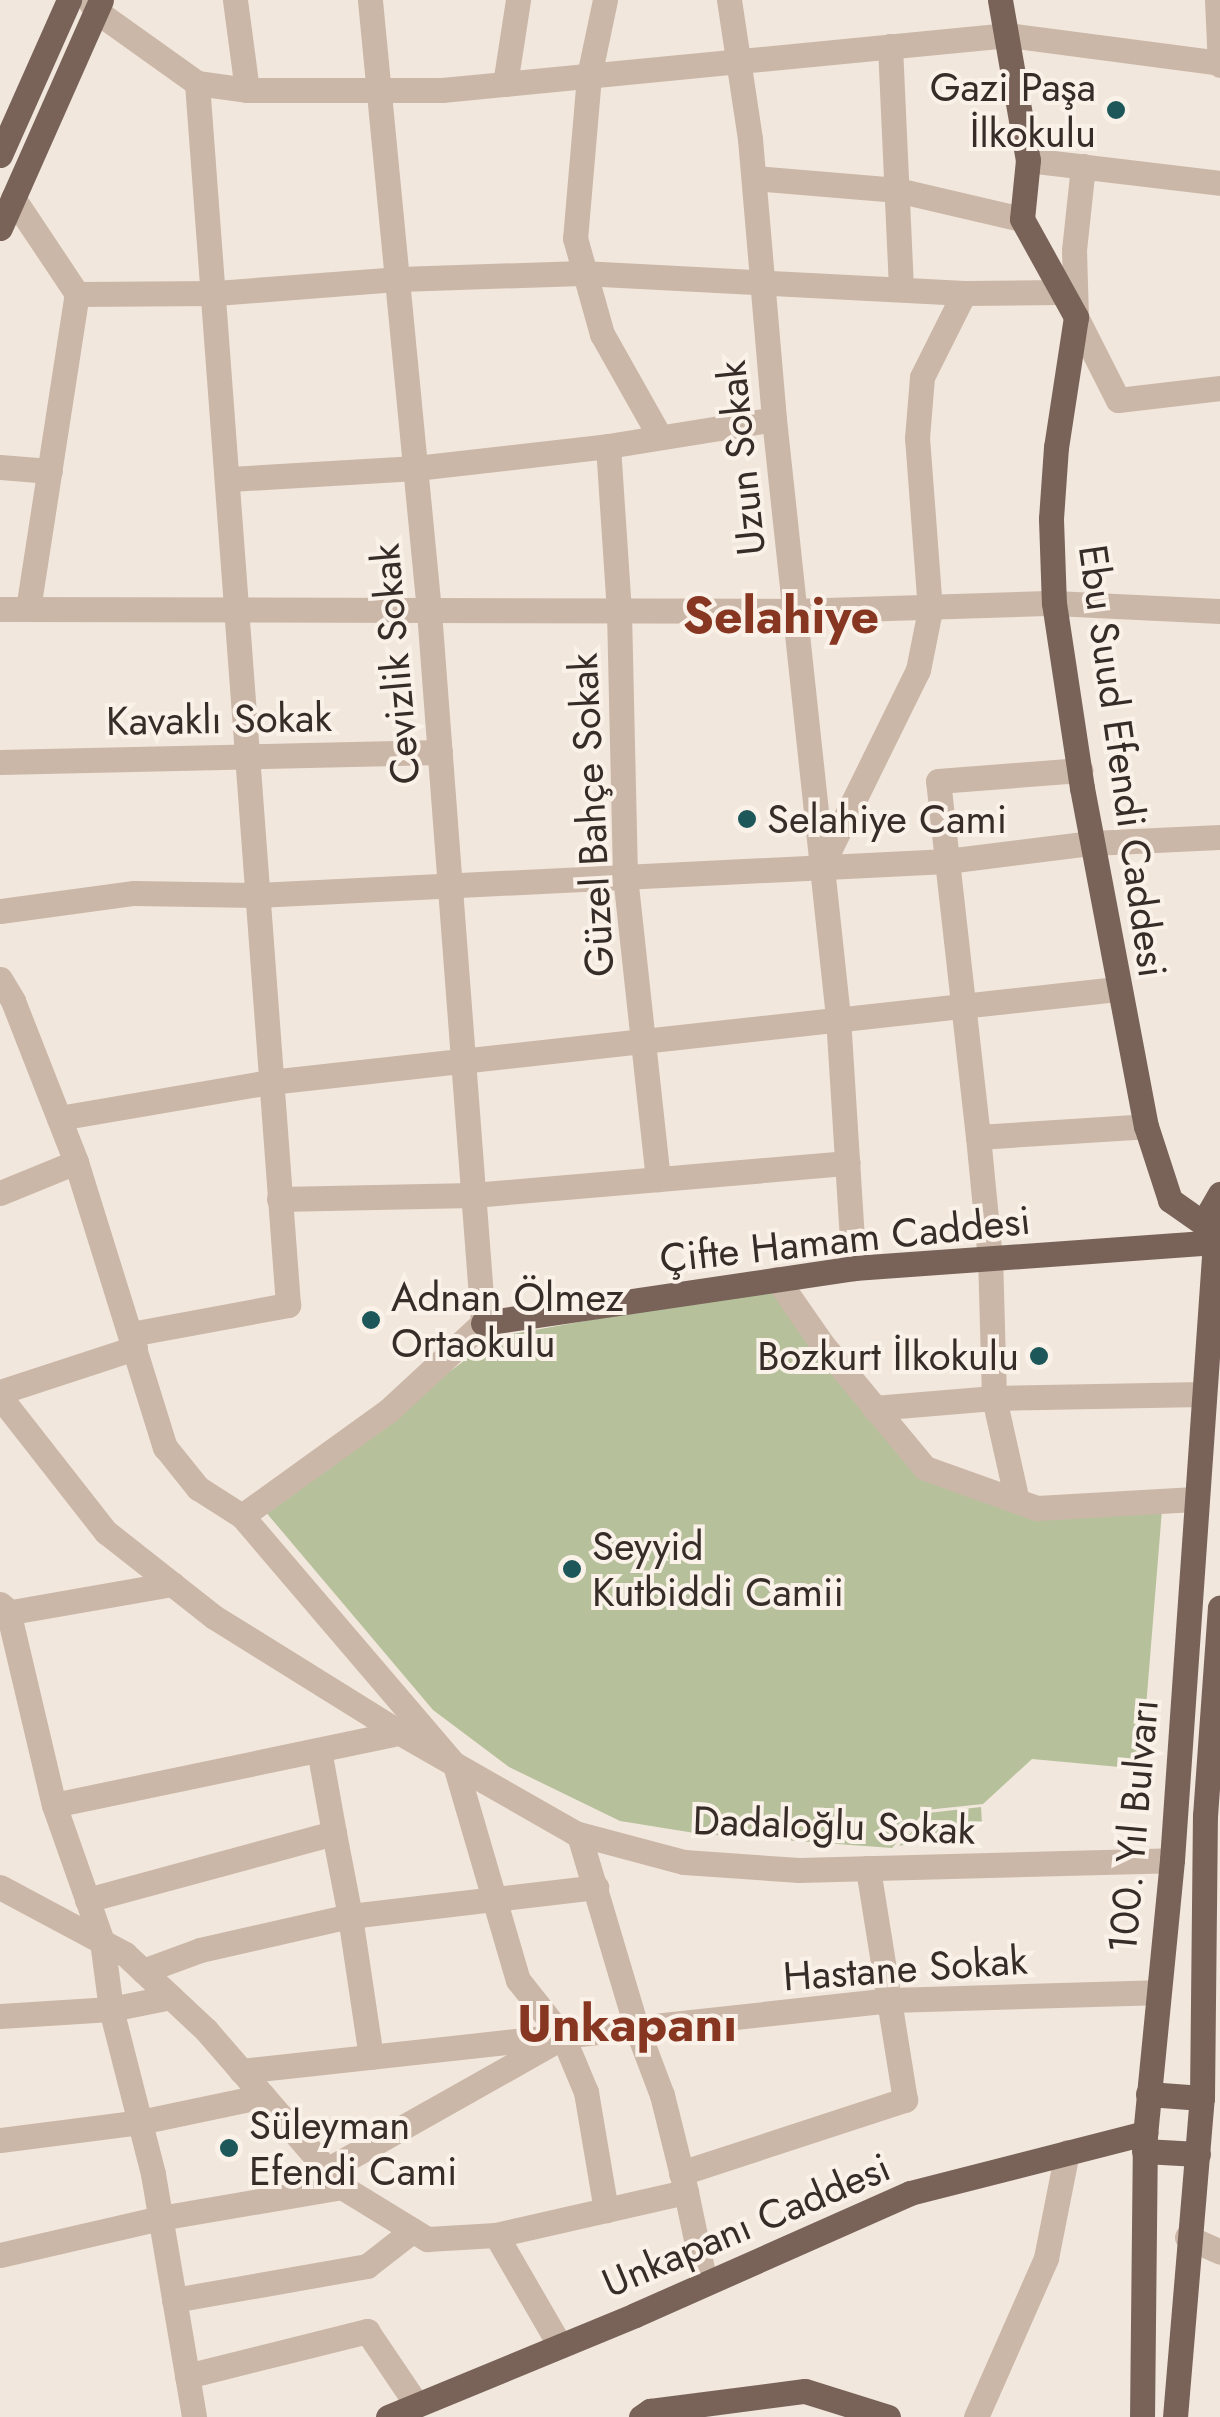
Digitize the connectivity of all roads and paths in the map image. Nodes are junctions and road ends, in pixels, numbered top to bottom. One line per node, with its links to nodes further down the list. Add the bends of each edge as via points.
1 (70, 0): 19 (main road)
2 (235, 0): 17 (street)
3 (370, 0): 18 (street, Cevizlik Sokak)
4 (518, 0): 16 (street)
5 (605, 0): 14 (street)
6 (729, 0): 12 (street, Uzun Sokak)
7 (1000, 0): 10 (main road)
8 (1217, 0): 13 (street)
9 (95, 4): 15 (street); 25 (main road)
10 (1008, 35): 11 (street); 13 (street); 20 (main road)
11 (890, 46): 12 (street); 24 (street)
12 (738, 61): 14 (street); 22 (street, Uzun Sokak)
13 (1220, 64)
14 (588, 76): 16 (street); 28 (street, via 575,238)
15 (197, 84): 17 (street); 33 (street)
16 (505, 84): 18 (street)
17 (247, 90): 18 (street)
18 (382, 90): 29 (street, Cevizlik Sokak)
19 (4, 137)
20 (1028, 160): 21 (street); 26 (main road)
21 (1083, 166): 23 (street); 36 (street, via 1074,250)
22 (754, 178): 24 (street); 30 (street, Uzun Sokak)
23 (1220, 183)
24 (896, 190): 26 (street); 31 (street)
25 (13, 198): 27 (main road); 35 (street)
26 (1022, 219): 32 (main road)
27 (0, 228)
28 (582, 274): 29 (street); 30 (street); 39 (street, via 602,334)
29 (399, 279): 33 (street); 42 (street, Cevizlik Sokak)
30 (762, 280): 31 (street); 38 (street, Uzun Sokak)
31 (901, 289): 34 (street)
32 (1061, 292): 34 (street); 36 (main road)
33 (216, 293): 35 (street); 44 (street)
34 (964, 293): 48 (street, via 922,377 917,438)
35 (77, 294): 43 (street)
36 (1076, 317): 37 (street, via 1118,400); 45 (main road, Ebu Suud Efendi Caddesi, via 1056,446)
37 (1220, 388)
38 (774, 419): 39 (street); 52 (street, Uzun Sokak)
39 (660, 437): 40 (street)
40 (608, 446): 42 (street); 51 (street, Güzel Bahçe Sokak)
41 (0, 467): 43 (street)
42 (416, 468): 44 (street); 50 (street, Cevizlik Sokak)
43 (50, 471): 47 (street)
44 (230, 479): 49 (street)
45 (1054, 603): 48 (street); 53 (street); 57 (main road, Ebu Suud Efendi Caddesi)
46 (0, 608): 47 (street)
47 (28, 609): 49 (street)
48 (930, 610): 52 (street); 61 (street, via 918,670)
49 (240, 611): 50 (street); 55 (street)
50 (429, 611): 51 (street); 54 (street, Cevizlik Sokak)
51 (619, 611): 52 (street); 62 (street, Güzel Bahçe Sokak)
52 (794, 611): 61 (street, Uzun Sokak)
53 (1220, 611)
54 (440, 752): 55 (street, Kavaklı Sokak); 63 (street, Cevizlik Sokak)
55 (249, 756): 56 (street, Kavaklı Sokak); 64 (street)
56 (0, 762)
57 (1081, 770): 59 (main road, Ebu Suud Efendi Caddesi); 60 (street, via 938,781)
58 (1220, 837): 59 (street)
59 (1092, 844): 60 (street); 67 (main road, Ebu Suud Efendi Caddesi)
60 (947, 861): 61 (street); 68 (street)
61 (822, 865): 62 (street); 69 (street, Uzun Sokak)
62 (625, 876): 63 (street); 70 (street, Güzel Bahçe Sokak)
63 (450, 886): 64 (street); 71 (street, Cevizlik Sokak)
64 (258, 895): 65 (street, via 134,893); 72 (street)
65 (0, 910)
66 (0, 979): 73 (street)
67 (1118, 990): 68 (street); 74 (main road, Ebu Suud Efendi Caddesi)
68 (963, 1006): 69 (street); 75 (street)
69 (838, 1017): 70 (street); 77 (street, Uzun Sokak)
70 (642, 1041): 71 (street); 78 (street, Güzel Bahçe Sokak)
71 (463, 1064): 72 (street); 80 (street, Cevizlik Sokak)
72 (270, 1082): 73 (street); 82 (street)
73 (59, 1118): 76 (street)
74 (1146, 1126): 75 (street); 83 (main road, Ebu Suud Efendi Caddesi, via 1170,1200)
75 (978, 1136): 84 (street)
76 (76, 1162): 79 (street); 88 (street)
77 (848, 1163): 78 (street); 85 (street, Uzun Sokak)
78 (658, 1180): 80 (street)
79 (0, 1193)
80 (474, 1195): 82 (street); 87 (street, Cevizlik Sokak)
81 (1220, 1195): 83 (main road, 100. Yıl Bulvarı, via 1208,1209)
82 (280, 1199): 88 (street, via 288,1305)
83 (1214, 1237): 84 (main road, Çifte Hamam Caddesi); 90 (main road, 100. Yıl Bulvarı)
84 (990, 1259): 85 (main road, Çifte Hamam Caddesi); 91 (street)
85 (854, 1268): 86 (main road, Çifte Hamam Caddesi)
86 (777, 1279): 87 (main road, Çifte Hamam Caddesi); 92 (street)
87 (483, 1323): 95 (street, via 389,1410)
88 (133, 1341): 89 (street); 95 (street, via 165,1447 198,1488)
89 (0, 1394): 96 (street, Dadaloğlu Sokak, via 106,1532)
90 (1203, 1394): 91 (street); 93 (main road, 100. Yıl Bulvarı)
91 (994, 1398): 92 (street); 94 (street)
92 (874, 1408): 94 (street, via 924,1468)
93 (1194, 1499): 94 (street, via 1037,1508); 106 (main road, 100. Yıl Bulvarı)
94 (1017, 1501)
95 (242, 1516): 101 (street)
96 (172, 1584): 98 (street); 99 (street, Dadaloğlu Sokak)
97 (1220, 1608): 103 (main road, 100. Yıl Bulvarı)
98 (3, 1610): 102 (street)
99 (400, 1733): 100 (street); 101 (street, Dadaloğlu Sokak)
100 (319, 1750): 102 (street); 104 (street)
101 (455, 1764): 105 (street, Dadaloğlu Sokak); 110 (street)
102 (54, 1805): 111 (street)
103 (1213, 1815): 115 (main road, 100. Yıl Bulvarı)
104 (334, 1833): 111 (street); 112 (street)
105 (580, 1835): 107 (street, Dadaloğlu Sokak, via 684,1862); 108 (street)
106 (1172, 1860): 107 (street, Dadaloğlu Sokak); 116 (main road, 100. Yıl Bulvarı)
107 (868, 1868): 118 (street)
108 (596, 1887): 110 (street); 121 (street)
109 (0, 1888): 113 (street)
110 (493, 1898): 112 (street); 122 (street, via 518,1980)
111 (87, 1900): 113 (street)
112 (350, 1916): 114 (street, via 200,1950); 123 (street)
113 (102, 1941): 114 (street); 119 (street)
114 (144, 1971): 117 (street)
115 (1212, 1976): 127 (main road, 100. Yıl Bulvarı)
116 (1156, 1992): 118 (street, Hastane Sokak); 125 (main road, 100. Yıl Bulvarı)
117 (171, 1997): 119 (street); 124 (street)
118 (891, 2000): 121 (street, Hastane Sokak); 134 (street, via 906,2100)
119 (110, 2009): 120 (street); 128 (street)
120 (0, 2016)
121 (637, 2029): 122 (street, Hastane Sokak); 134 (street)
122 (563, 2037): 123 (street, Hastane Sokak); 133 (street); 135 (street, via 586,2092)
123 (371, 2058): 124 (street, Hastane Sokak)
124 (241, 2071): 126 (street)
125 (1148, 2094): 127 (main road); 130 (main road, 100. Yıl Bulvarı)
126 (263, 2096): 128 (street); 133 (street)
127 (1207, 2112): 132 (main road, 100. Yıl Bulvarı)
128 (140, 2122): 129 (street); 136 (street)
129 (0, 2140)
130 (1144, 2142): 131 (main road, Unkapanı Caddesi); 132 (main road, Unkapanı Caddesi); 152 (main road, 100. Yıl Bulvarı)
131 (1067, 2152): 142 (main road, Unkapanı Caddesi, via 910,2193); 151 (street, via 1046,2258)
132 (1198, 2154): 139 (main road, 100. Yıl Bulvarı)
133 (334, 2178): 136 (street); 137 (street)
134 (684, 2182): 135 (street); 142 (street)
135 (606, 2210): 138 (street)
136 (160, 2218): 141 (street); 143 (street)
137 (413, 2230): 138 (street, via 428,2239); 143 (street, via 367,2266)
138 (496, 2236): 144 (street)
139 (1187, 2237): 140 (street); 153 (main road, 100. Yıl Bulvarı)
140 (1220, 2252)
141 (0, 2255)
142 (706, 2284): 144 (main road, Unkapanı Caddesi)
143 (174, 2300): 145 (street)
144 (560, 2346): 146 (main road, Unkapanı Caddesi)
145 (187, 2376): 146 (street, via 367,2331); 147 (street)
146 (417, 2405): 148 (main road, Unkapanı Caddesi)
147 (194, 2417)
148 (388, 2417)
149 (641, 2417): 150 (main road, via 805,2391)
150 (888, 2417)
151 (976, 2417)
152 (1142, 2417)
153 (1175, 2417)

